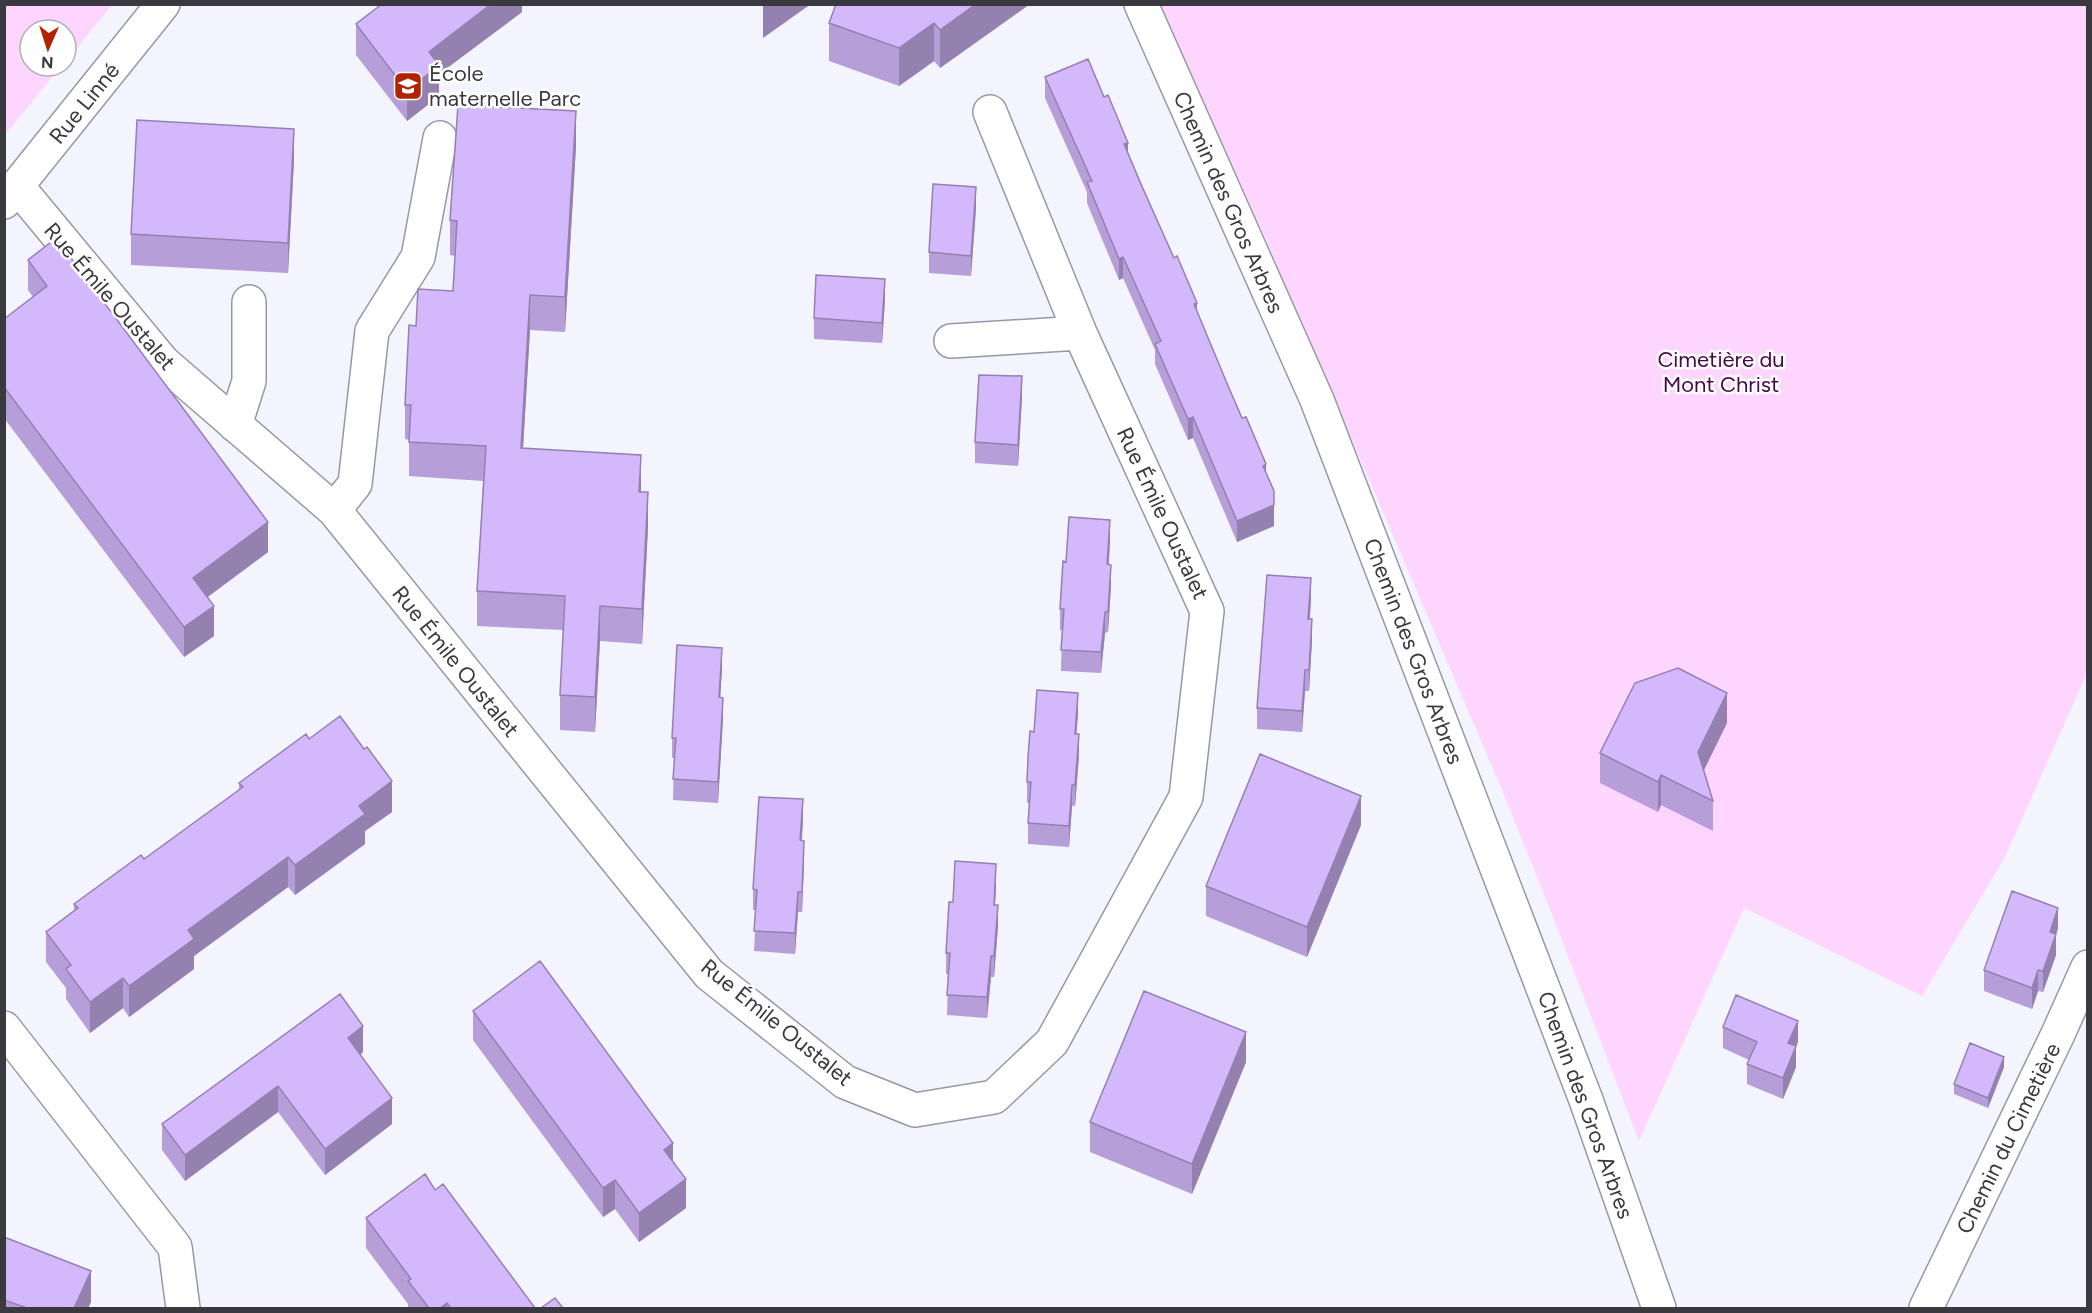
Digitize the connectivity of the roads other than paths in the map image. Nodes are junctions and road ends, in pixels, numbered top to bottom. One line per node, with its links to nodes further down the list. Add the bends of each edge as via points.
1 (163, 4): 5 (street, Rue Linné)
2 (1141, 4): 14 (street, Chemin des Gros Arbres, via 1317,400 1586,1100)
3 (990, 112): 7 (street, Rue Émile Oustalet)
4 (440, 138): 10 (street, via 418,257 372,331 355,484)
5 (11, 194): 9 (street, Rue Émile Oustalet, via 163,362)
6 (249, 302): 9 (street, via 249,381)
7 (1080, 333): 8 (street); 10 (street, Rue Émile Oustalet, via 1207,611 1186,798 1052,1042 994,1097 915,1110 844,1082 709,974)
8 (951, 341)
9 (235, 425): 10 (street, Rue Émile Oustalet)
10 (334, 510)
11 (2088, 967): 15 (street, Chemin du Cimetière)
12 (4, 1028): 13 (street, via 175,1247)
13 (183, 1308)
14 (1659, 1308)
15 (1926, 1308)

